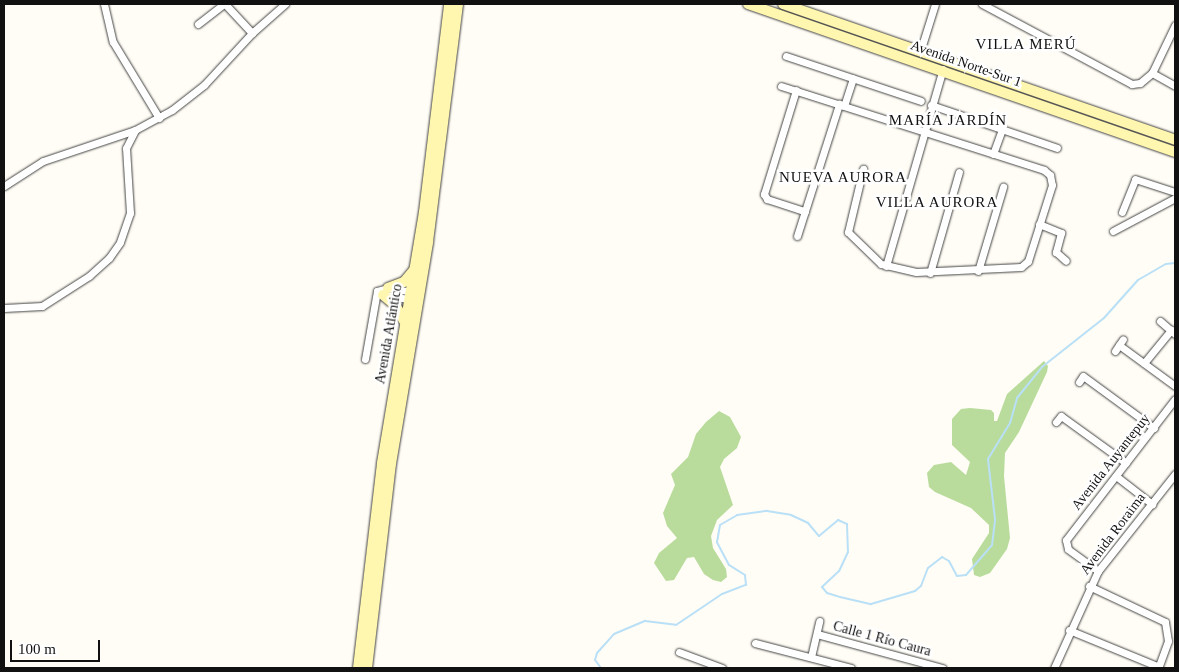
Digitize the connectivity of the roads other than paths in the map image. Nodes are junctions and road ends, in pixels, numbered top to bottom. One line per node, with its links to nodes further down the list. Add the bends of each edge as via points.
1 (104, 4): 25 (street, via 113,42)
2 (225, 4): 11 (street); 13 (street)
3 (285, 4): 10 (street)
4 (449, 4): 46 (main road, Avenida Atlántico)
5 (458, 4): 50 (main road, Avenida Atlántico)
6 (748, 4): 16 (main road, Avenida Norte-Sur 1)
7 (783, 4): 14 (main road, Avenida Norte-Sur 1)
8 (935, 4): 14 (street)
9 (982, 4): 17 (street, via 1126,82 1137,84)
10 (276, 7): 13 (street)
11 (198, 24)
12 (1175, 25): 17 (street)
13 (252, 33): 25 (street, via 204,85)
14 (920, 52): 16 (main road, Avenida Norte-Sur 1)
15 (786, 56): 18 (street)
16 (944, 65): 24 (street); 29 (main road, Avenida Norte-Sur 1); 31 (main road, Avenida Norte-Sur 1)
17 (1152, 73): 20 (street)
18 (853, 78): 22 (street); 23 (street)
19 (781, 86): 21 (street)
20 (1175, 86)
21 (796, 90): 23 (street); 39 (street, via 764,194 766,199)
22 (921, 101)
23 (841, 105): 28 (street); 39 (street)
24 (931, 105): 26 (street); 28 (street)
25 (159, 118): 27 (street)
26 (1002, 128): 30 (street); 32 (street)
27 (135, 130): 35 (street, via 43,161); 51 (street, via 126,148 130,214 116,250 99,269 48,303 38,307)
28 (923, 131): 32 (street); 45 (street)
29 (1175, 140)
30 (1057, 148)
31 (1175, 152)
32 (993, 154): 41 (street, via 1050,175 1052,185)
33 (863, 169): 45 (street, via 848,232)
34 (960, 172): 48 (street)
35 (4, 186)
36 (1004, 188): 47 (street)
37 (1175, 192): 40 (street, via 1135,179)
38 (1175, 198): 42 (street)
39 (805, 211): 43 (street)
40 (1122, 212)
41 (1040, 224): 44 (street, via 1060,231 1056,252); 47 (street, via 1025,264 1017,269)
42 (1114, 231)
43 (797, 236)
44 (1066, 261)
45 (886, 266): 48 (street)
46 (414, 269): 49 (main road, via 404,282); 50 (main road, Avenida Atlántico)
47 (978, 271): 48 (street)
48 (930, 273)
49 (384, 292): 50 (street); 53 (main road); 56 (street, via 377,291)
50 (414, 296): 53 (main road, Avenida Atlántico); 76 (main road, Avenida Atlántico)
51 (4, 308)
52 (1160, 321): 54 (street)
53 (404, 322): 75 (main road, Avenida Atlántico, via 381,472)
54 (1173, 332): 57 (street)
55 (1119, 345): 57 (street)
56 (365, 359)
57 (1144, 363): 59 (street)
58 (1078, 382): 62 (street, via 1083,376)
59 (1175, 386)
60 (1175, 399): 62 (street, Avenida Auyantepuy)
61 (1056, 422): 63 (street, via 1061,416)
62 (1154, 428): 63 (street, Avenida Auyantepuy)
63 (1126, 463): 65 (street, Avenida Auyantepuy)
64 (1175, 474): 66 (street, Avenida Roraima)
65 (1116, 476): 66 (street); 67 (street, Avenida Auyantepuy, via 1066,540 1068,549)
66 (1152, 504): 67 (street, Avenida Roraima)
67 (1098, 571): 68 (street, Avenida Roraima)
68 (1089, 586): 70 (street, Avenida Roraima); 81 (street, via 1165,622 1168,642)
69 (819, 621): 71 (street)
70 (1069, 630): 80 (street, Avenida Roraima); 81 (street)
71 (817, 634): 74 (street); 79 (street, Calle 1 Río Caura)
72 (754, 643): 74 (street)
73 (678, 652): 77 (street)
74 (811, 657): 78 (street)
75 (358, 668)
76 (367, 668)
77 (722, 668)
78 (851, 668)
79 (942, 668)
80 (1054, 668)
81 (1159, 668)

